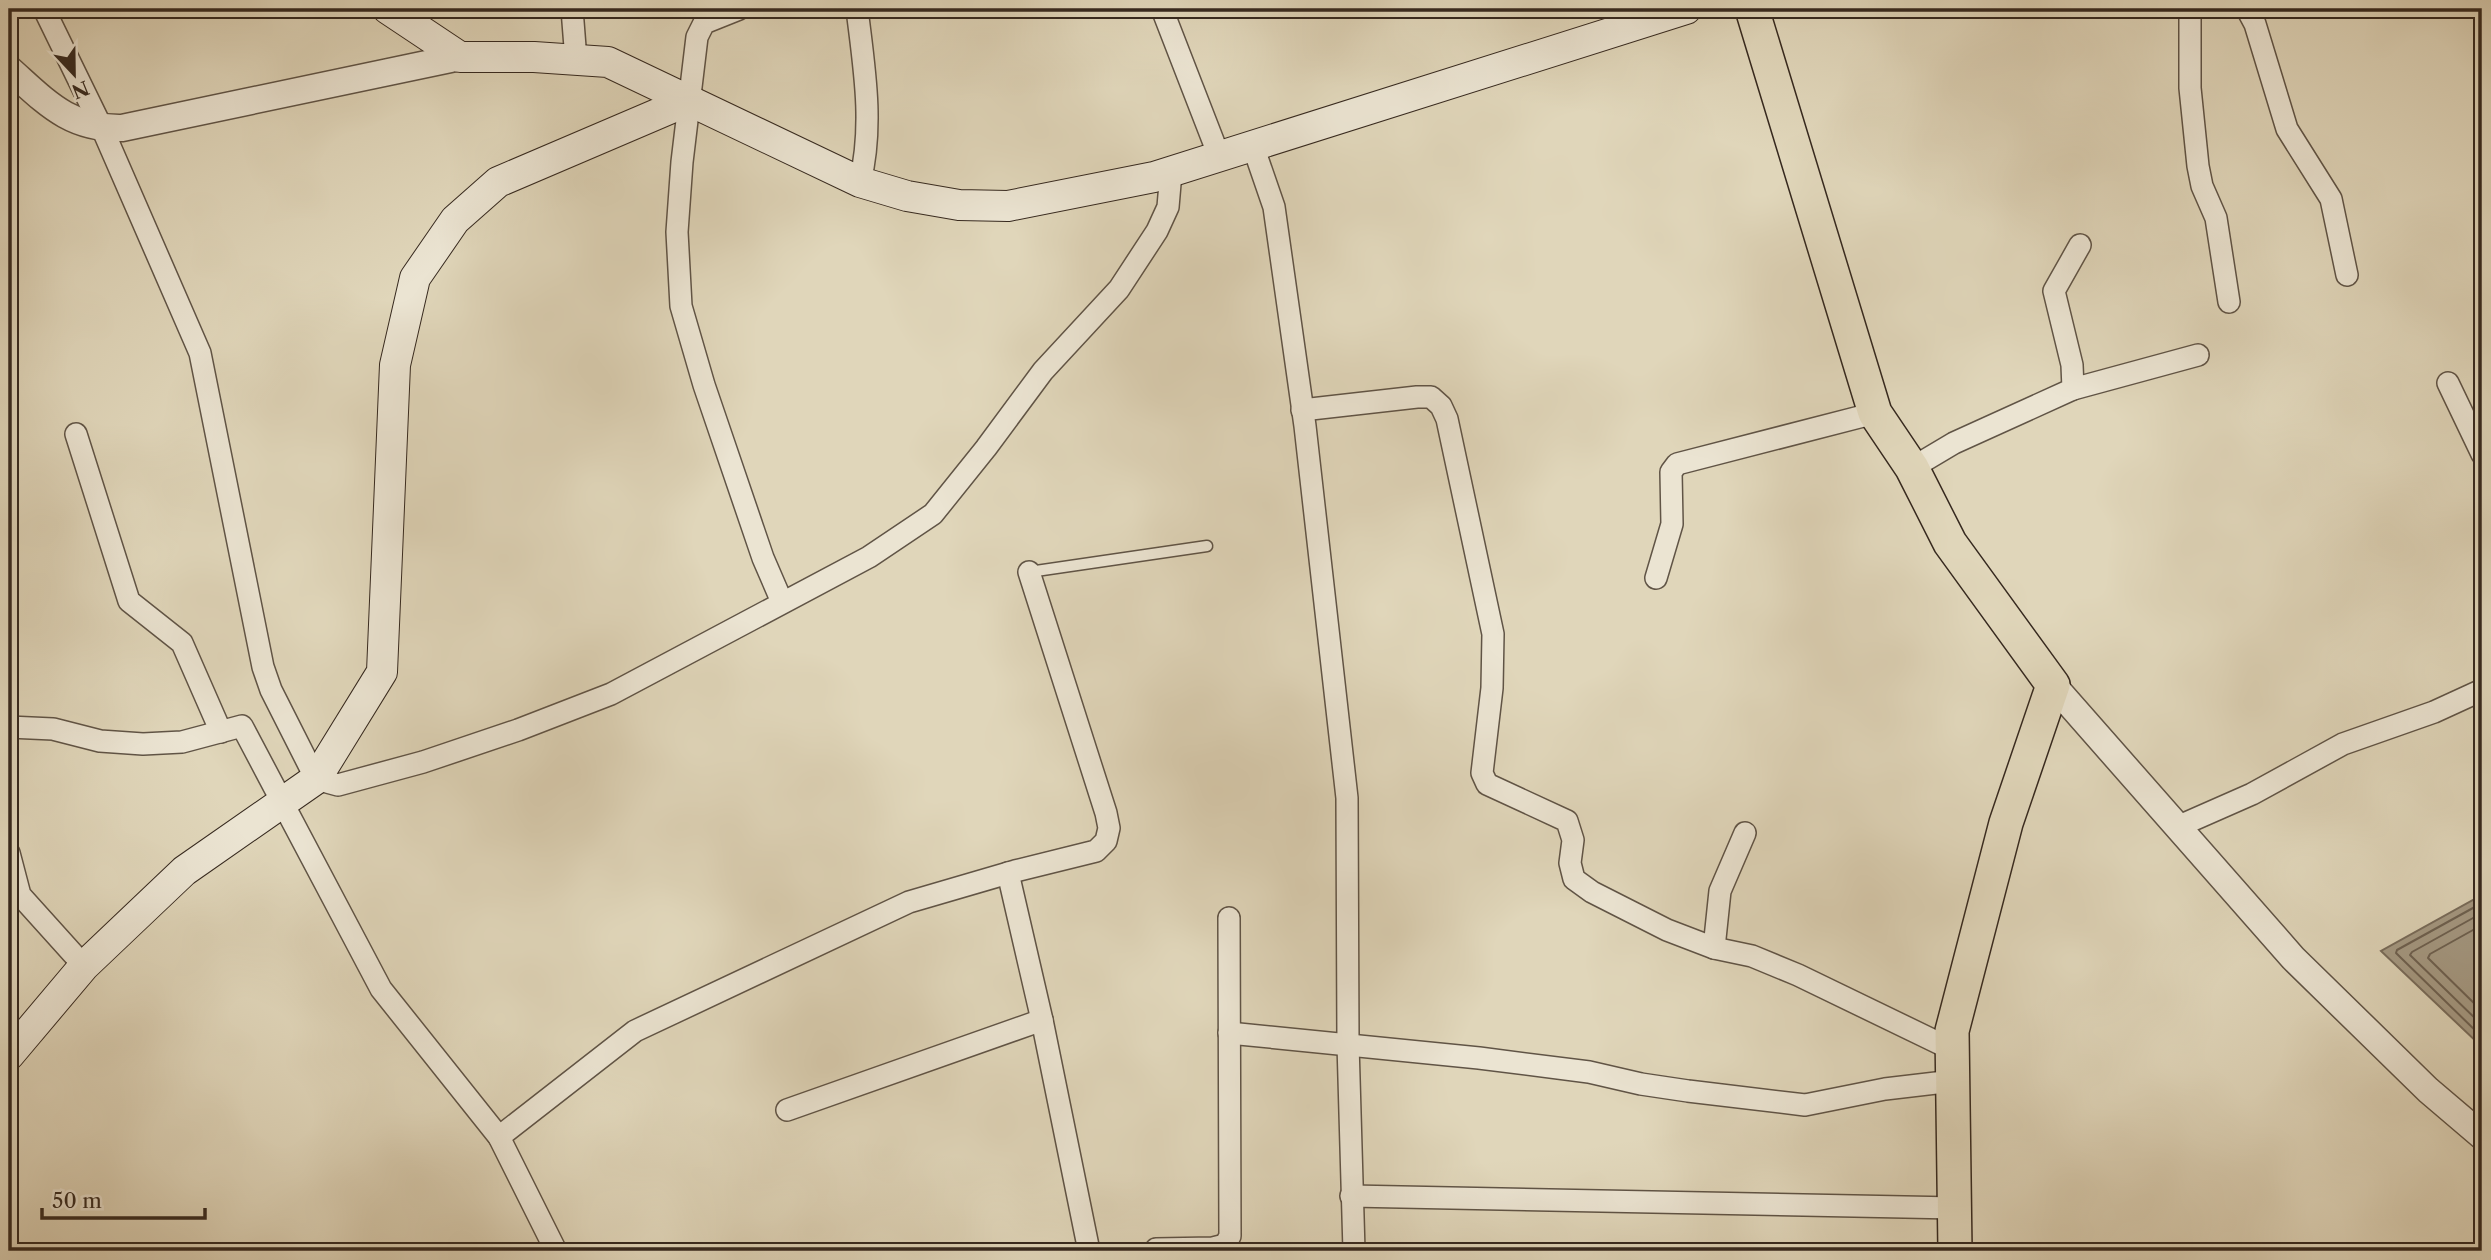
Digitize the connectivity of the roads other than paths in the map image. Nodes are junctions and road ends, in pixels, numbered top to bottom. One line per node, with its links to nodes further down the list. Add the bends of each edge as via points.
1 (44, 9): 15 (street)
2 (388, 9): 11 (main road)
3 (572, 9): 12 (street)
4 (739, 9): 14 (street, via 704,23 697,37)
5 (857, 9): 19 (street, via 868,132)
6 (1162, 9): 17 (street)
7 (1686, 9): 16 (main road)
8 (1752, 9): 27 (main road)
9 (2190, 9): 22 (street, via 2190,88 2198,166 2216,218)
10 (2246, 9): 21 (street, via 2255,24 2287,129 2331,200)
11 (460, 57): 12 (main road); 15 (street, via 173,118)
12 (576, 60): 14 (main road, via 608,62)
13 (9, 69): 15 (street, via 52,107 73,120)
14 (690, 100): 19 (main road); 34 (street, via 677,232 681,306 763,558); 39 (main road, via 498,182 455,220 415,278 395,365 382,672)
15 (103, 128): 39 (street, via 200,353 264,667)
16 (1253, 146): 17 (main road); 26 (street, via 1274,207)
17 (1219, 156): 18 (main road)
18 (1171, 172): 19 (main road, via 1008,206 959,205); 34 (street, via 1168,207 1118,289 1043,370 933,514 869,556)
19 (860, 182)
20 (2080, 245): 25 (street, via 2054,291 2072,365)
21 (2347, 275)
22 (2229, 302)
23 (2198, 355): 25 (street)
24 (2448, 383): 29 (street)
25 (2073, 389): 30 (street, via 1954,443)
26 (1302, 410): 46 (street, via 1417,397 1431,397 1441,406 1493,634 1482,774 1487,784 1567,821 1573,840 1570,863 1574,879 1667,930); 50 (street, via 1347,798)
27 (1875, 413): 30 (main road); 33 (street, via 1677,464 1671,472 1672,524)
28 (76, 434): 38 (street, via 129,601 182,643)
29 (2482, 454)
30 (1912, 468): 35 (main road, via 1950,543)
31 (1207, 546): 32 (lane)
32 (1029, 572): 44 (street, via 1109,828 1106,841 1096,851)
33 (1656, 578)
34 (782, 602): 39 (street, via 611,694 518,730 338,785)
35 (2053, 685): 41 (street); 52 (main road, via 2006,823 1952,1031)
36 (2482, 690): 41 (street, via 2343,744 2252,794)
37 (9, 727): 38 (street, via 53,729 100,741 143,744 182,742)
38 (221, 732): 40 (street, via 242,726)
39 (316, 779): 40 (main road)
40 (281, 803): 47 (main road, via 184,871); 55 (street, via 381,989)
41 (2178, 827): 54 (street, via 2293,958 2428,1090)
42 (1745, 833): 46 (street, via 1720,891)
43 (9, 853): 47 (street, via 20,895)
44 (1008, 873): 48 (street); 55 (street, via 909,902 635,1031)
45 (1229, 918): 49 (street)
46 (1714, 948): 52 (street, via 1752,956 1798,975)
47 (85, 966): 51 (main road)
48 (1042, 1020): 53 (street); 60 (street)
49 (1229, 1032): 50 (street); 58 (street, via 1230,1236 1225,1245 1213,1248)
50 (1348, 1044): 52 (street, via 1589,1072 1664,1088 1805,1105 1885,1089); 56 (street)
51 (9, 1055)
52 (1953, 1065): 57 (main road)
53 (787, 1110)
54 (2482, 1136)
55 (499, 1137): 59 (street)
56 (1351, 1196): 57 (street); 61 (street)
57 (1955, 1208): 62 (main road)
58 (1156, 1249)
59 (556, 1251)
60 (1088, 1251)
61 (1354, 1251)
62 (1955, 1251)

